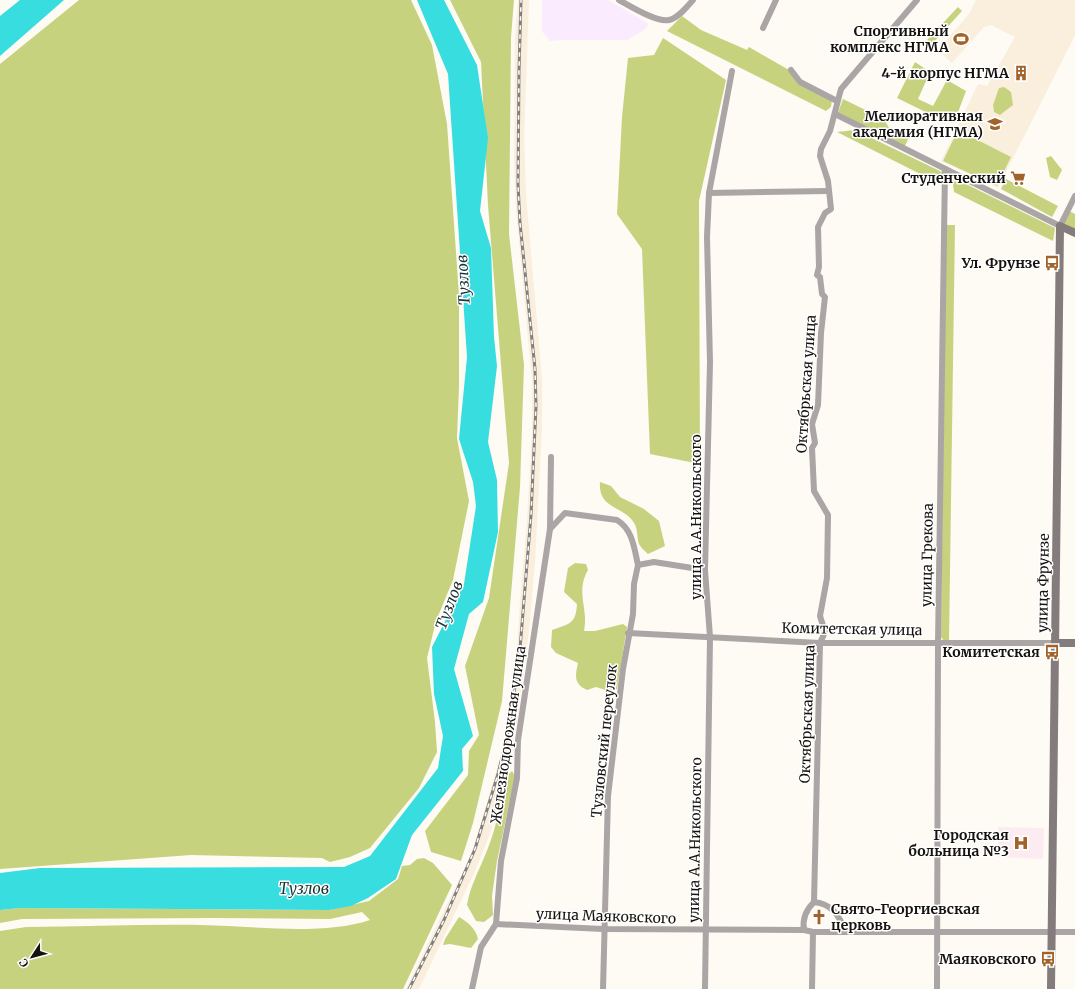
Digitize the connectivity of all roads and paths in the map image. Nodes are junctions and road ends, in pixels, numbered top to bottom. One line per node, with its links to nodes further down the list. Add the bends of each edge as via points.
1 (619, 0): 2 (street, via 660,20 669,20 682,12)
2 (693, 0)
3 (776, 0): 5 (street)
4 (917, 0): 8 (street, Октябрьская улица, via 845,82)
5 (763, 28)
6 (732, 70): 12 (street, улица А.А.Никольского)
7 (791, 70): 8 (street, via 800,82)
8 (837, 101): 9 (street, Октябрьская улица)
9 (835, 114): 10 (street); 11 (street, Октябрьская улица, via 820,156 828,180)
10 (944, 169): 14 (street); 25 (street, улица Грекова)
11 (828, 191): 12 (street); 22 (street, Октябрьская улица, via 832,202 831,209 825,213 818,227 817,275 820,277 822,294 825,297 818,405 812,424 815,443 812,448 814,491 828,515 827,578 820,616 824,632)
12 (709, 194): 19 (street, улица А.А.Никольского, via 707,237 710,362)
13 (1075, 196): 14 (street)
14 (1060, 226): 15 (street); 23 (street, улица Фрунзе)
15 (1075, 233)
16 (551, 457): 17 (street, Железнодорожная улица)
17 (550, 528): 18 (street, via 565,513 617,520 629,531); 27 (street, Железнодорожная улица, via 518,740 517,778 501,861)
18 (638, 565): 19 (street, via 654,562); 20 (street, Тузловский переулок, via 634,584 633,614)
19 (705, 570): 21 (street, улица А.А.Никольского)
20 (628, 633): 21 (street, Комитетская улица); 28 (street, Тузловский переулок, via 608,796)
21 (710, 637): 22 (street, Комитетская улица); 30 (street, улица А.А.Никольского)
22 (820, 643): 25 (street, Комитетская улица); 26 (street, Октябрьская улица)
23 (1055, 643): 24 (street, Комитетская улица); 25 (street, Комитетская улица); 34 (street, улица Фрунзе)
24 (1075, 643)
25 (938, 644): 33 (street, улица Грекова)
26 (814, 902): 29 (street, via 807,909); 32 (street, via 824,903 829,907 840,918)
27 (496, 924): 28 (street, улица Маяковского); 36 (street, Железнодорожная улица, via 481,947)
28 (603, 929): 30 (street, улица Маяковского); 37 (street, Тузловский переулок)
29 (804, 930): 30 (street, улица Маяковского); 31 (street, улица Маяковского)
30 (706, 931): 38 (street, улица А.А.Никольского)
31 (813, 932): 32 (street, улица Маяковского); 39 (street)
32 (846, 932): 33 (street, улица Маяковского)
33 (937, 932): 34 (street, улица Маяковского); 40 (street, улица Грекова)
34 (1051, 932): 35 (street, улица Маяковского); 41 (street, улица Фрунзе)
35 (1075, 932)
36 (472, 989)
37 (602, 989)
38 (705, 989)
39 (812, 989)
40 (937, 989)
41 (1051, 989)

